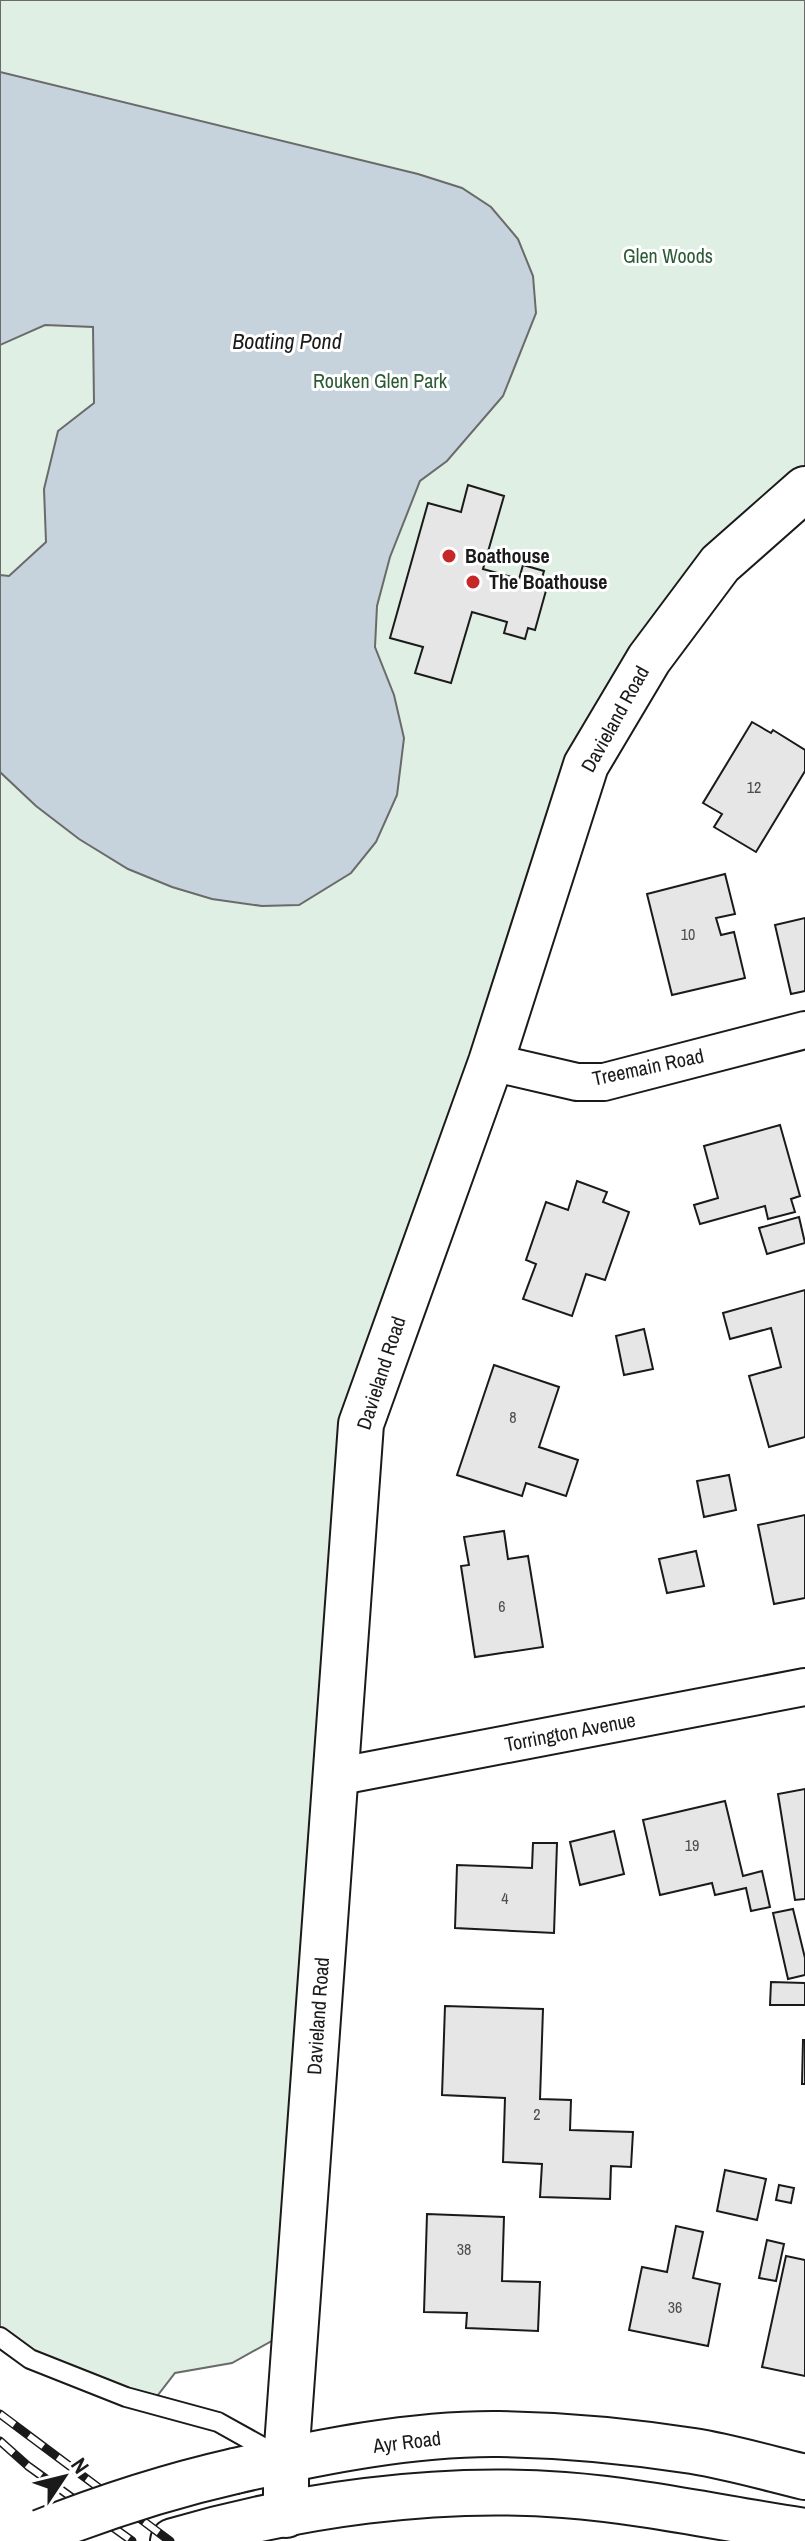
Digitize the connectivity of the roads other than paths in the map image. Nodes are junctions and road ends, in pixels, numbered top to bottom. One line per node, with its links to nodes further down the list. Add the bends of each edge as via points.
1 (805, 489): 3 (street, Davieland Road, via 720,564 649,659 586,765)
2 (805, 1030): 3 (street, Treemain Road, via 604,1082 577,1082)
3 (491, 1062): 5 (street, Davieland Road, via 361,1424)
4 (805, 1687): 5 (street, Torrington Avenue)
5 (335, 1777): 8 (street, Davieland Road)
6 (0, 2337): 8 (lane, via 30,2359 126,2397 218,2422)
7 (695, 2451): 8 (street, Ayr Road, via 497,2434 405,2440); 9 (street, Ayr Road); 10 (street)
8 (286, 2460): 11 (street, Davieland Road); 13 (street, Ayr Road, bridge, via 191,2481)
9 (805, 2477)
10 (685, 2512): 11 (street, via 565,2495 508,2493 338,2504); 12 (street)
11 (274, 2517): 14 (street)
12 (805, 2531)
13 (30, 2536)
14 (173, 2541)

